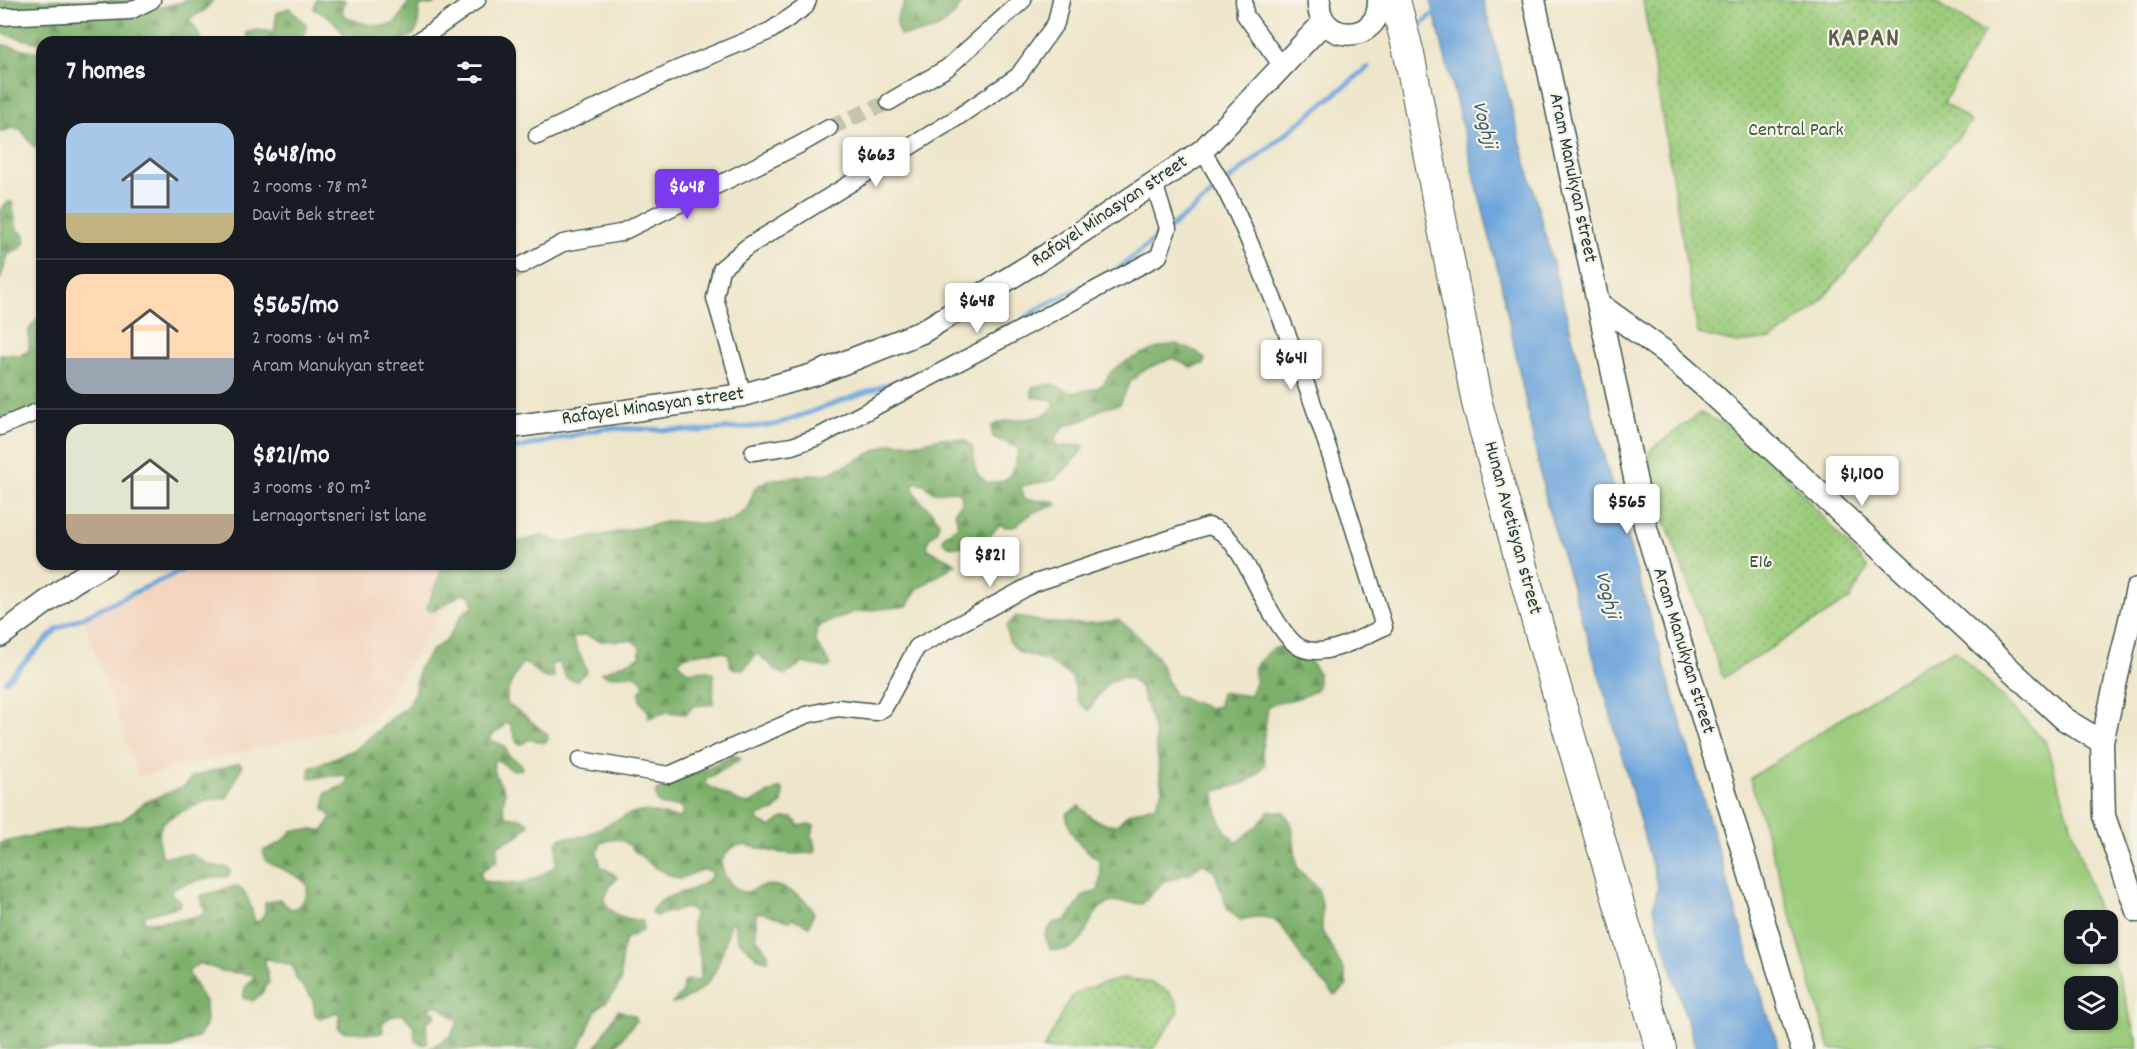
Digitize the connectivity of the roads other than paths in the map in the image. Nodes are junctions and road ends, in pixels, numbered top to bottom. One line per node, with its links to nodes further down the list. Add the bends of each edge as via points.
1 (152, 0): 11 (street, via 130,11)
2 (477, 0): 13 (street)
3 (808, 0): 18 (street, via 805,7 770,31)
4 (1023, 0): 16 (street, via 947,68)
5 (1061, 0): 23 (street, via 1056,23 1018,76 747,247 721,269 716,298)
6 (1244, 0): 15 (street, via 1245,15)
7 (1379, 0): 12 (street, via 1376,17)
8 (1395, 0): 14 (highway, Hunan Avetisyan street)
9 (1534, 0): 22 (street, Aram Manukyan street)
10 (1321, 11): 12 (street, via 1341,34); 15 (street, Rafayel Minasyan street)
11 (0, 17)
12 (1362, 32): 14 (street, via 1380,34)
13 (426, 36)
14 (1408, 54): 34 (highway, Hunan Avetisyan street, via 1477,403)
15 (1282, 66): 19 (street, Rafayel Minasyan street)
16 (889, 102)
17 (829, 128): 21 (street, via 620,233 563,243)
18 (537, 136)
19 (1202, 151): 20 (street, Rafayel Minasyan street); 32 (street, via 1224,183 1293,344 1384,627 1324,650 1301,648 1287,636 1234,543 1221,530 1208,526 1035,583 917,647 884,708 876,712 838,708 806,714 669,775)
20 (1154, 183): 23 (street, Rafayel Minasyan street, via 922,332 813,375); 27 (street, via 1168,228 1159,256 818,437)
21 (522, 265)
22 (1600, 304): 31 (street, via 1705,387 2064,719); 35 (street, Aram Manukyan street, via 1645,525)
23 (743, 395): 25 (street, Rafayel Minasyan street)
24 (36, 412): 26 (street)
25 (516, 426)
26 (0, 427)
27 (753, 452)
28 (94, 570): 30 (street)
29 (2137, 589): 31 (street)
30 (0, 636)
31 (2102, 742): 33 (street, via 2104,816)
32 (580, 760)
33 (2137, 910)
34 (1661, 1049)
35 (1802, 1049)

